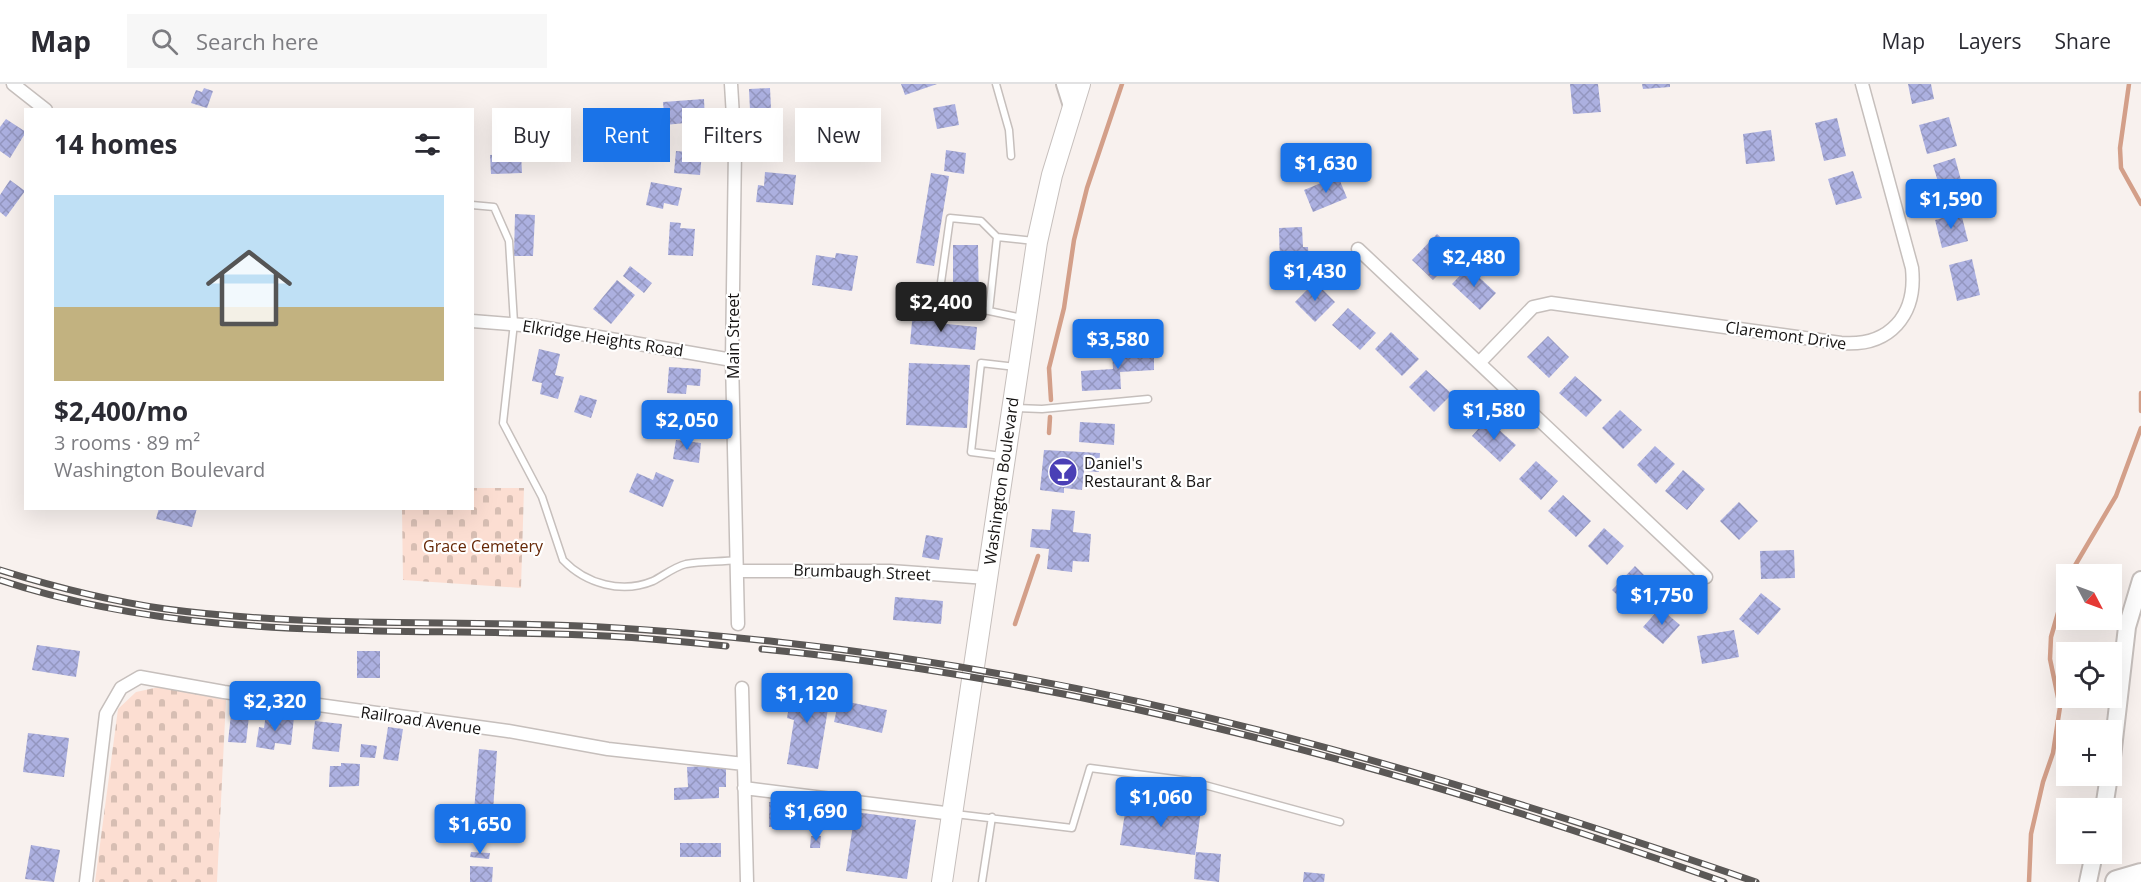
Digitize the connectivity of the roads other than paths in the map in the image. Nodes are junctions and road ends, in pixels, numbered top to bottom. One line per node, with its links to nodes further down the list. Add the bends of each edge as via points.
1 (13, 84): 8 (street)
2 (731, 84): 18 (street, Main Street, via 735,149)
3 (996, 84): 9 (lane, via 1009,130)
4 (1065, 84): 7 (street)
5 (1080, 84): 7 (main road, Washington Boulevard)
6 (1862, 84): 19 (street, Claremont Drive, via 1914,287 1904,316 1882,337 1857,344 1841,343 1551,303 1533,308)
7 (1072, 106): 12 (main road, Washington Boulevard)
8 (43, 108)
9 (1011, 156)
10 (474, 205): 17 (lane, via 494,207 509,241)
11 (997, 237): 12 (lane); 14 (lane); 14 (lane, via 981,221 950,218 938,304)
12 (1037, 242): 15 (main road, Washington Boulevard)
13 (1358, 249): 19 (street)
14 (989, 311): 15 (lane)
15 (1025, 319): 20 (main road, Washington Boulevard)
16 (474, 321): 17 (street, Elkridge Heights Road)
17 (514, 323): 18 (street, Elkridge Heights Road); 24 (lane, via 504,423 542,497 563,560 597,582 623,588 650,582 684,564)
18 (732, 360): 24 (street, Main Street)
19 (1479, 363): 25 (street)
20 (1018, 368): 22 (main road, Washington Boulevard); 23 (lane, via 981,363 971,452)
21 (1148, 399): 22 (lane)
22 (1012, 408): 23 (main road, Washington Boulevard)
23 (1005, 456): 26 (main road, Washington Boulevard)
24 (737, 566): 26 (street, Brumbaugh Street, via 890,570); 28 (street, Main Street)
25 (1706, 577)
26 (987, 578): 33 (main road, Washington Boulevard)
27 (2141, 580): 30 (street, via 2127,627)
28 (738, 624)
29 (742, 688): 31 (street)
30 (2116, 720)
31 (744, 764): 32 (street); 38 (street, Railroad Avenue, via 608,749 140,677 120,688 106,714)
32 (744, 788): 33 (street); 39 (street)
33 (953, 814): 34 (lane); 40 (main road, Washington Boulevard)
34 (992, 817): 35 (lane, via 1072,828 1090,768 1190,781); 41 (lane)
35 (1340, 822)
36 (2092, 864): 42 (street)
37 (2141, 875): 43 (highway)
38 (86, 882)
39 (747, 882)
40 (942, 882)
41 (982, 882)
42 (2088, 882)
43 (2117, 882)

